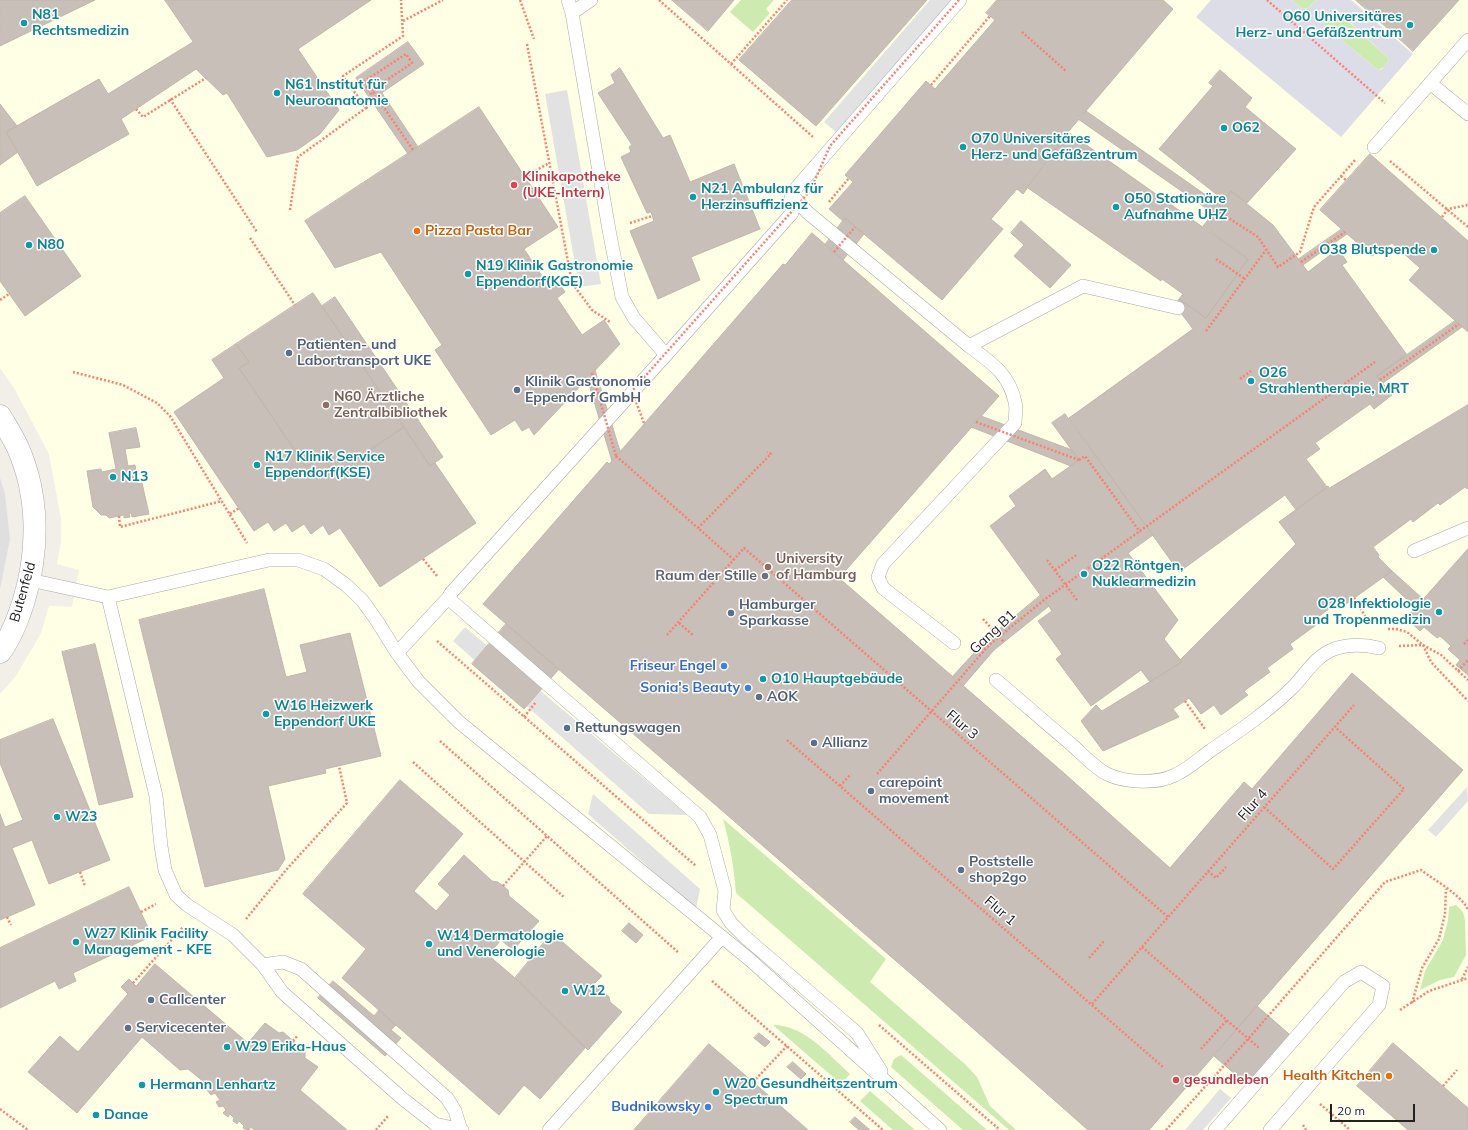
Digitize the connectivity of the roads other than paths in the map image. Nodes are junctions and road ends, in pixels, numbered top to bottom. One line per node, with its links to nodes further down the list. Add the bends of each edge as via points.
1 (568, 0): 4 (lane)
2 (591, 0): 4 (lane)
3 (959, 0): 9 (lane, via 825,148)
4 (572, 13): 12 (lane, via 622,297 634,318)
5 (1468, 40): 6 (lane)
6 (1430, 83): 7 (lane); 8 (lane)
7 (1468, 114)
8 (1374, 147)
9 (791, 194): 11 (lane, via 807,212); 12 (lane, via 792,213)
10 (1178, 308): 11 (lane, via 1083,286)
11 (969, 346): 19 (lane, via 995,365 1008,379 1016,402 1015,423 883,564 878,577 883,588)
12 (666, 355): 18 (lane, via 645,372)
13 (0, 416): 16 (street, Butenfeld, via 18,448 30,483 35,519 34,557)
14 (1468, 528): 15 (lane)
15 (1414, 551)
16 (30, 580): 17 (lane); 21 (street, Butenfeld, via 20,611)
17 (108, 597): 22 (lane, via 258,562 298,560 324,569 346,584 362,600); 25 (lane, via 156,796 165,870 176,895 233,935)
18 (448, 598): 22 (lane); 26 (lane, via 700,817 710,835 724,891 723,910 731,923 856,1033)
19 (954, 643)
20 (1379, 648): 23 (lane, via 1350,645 1333,649 1320,657 1295,685 1248,724 1175,776 1153,781 1132,781 1107,774)
21 (0, 652)
22 (397, 653): 24 (lane, via 418,680 460,722)
23 (996, 680)
24 (721, 938): 26 (lane, via 749,959); 28 (lane)
25 (263, 965): 27 (lane, via 282,992 404,1099 435,1124); 27 (lane, via 283,962 301,969 447,1098)
26 (889, 1084): 29 (lane)
27 (462, 1130)
28 (549, 1130)
29 (940, 1130)
30 (1215, 1130): 31 (lane, via 1344,982 1361,972 1383,986 1379,1005)
31 (1270, 1130)

